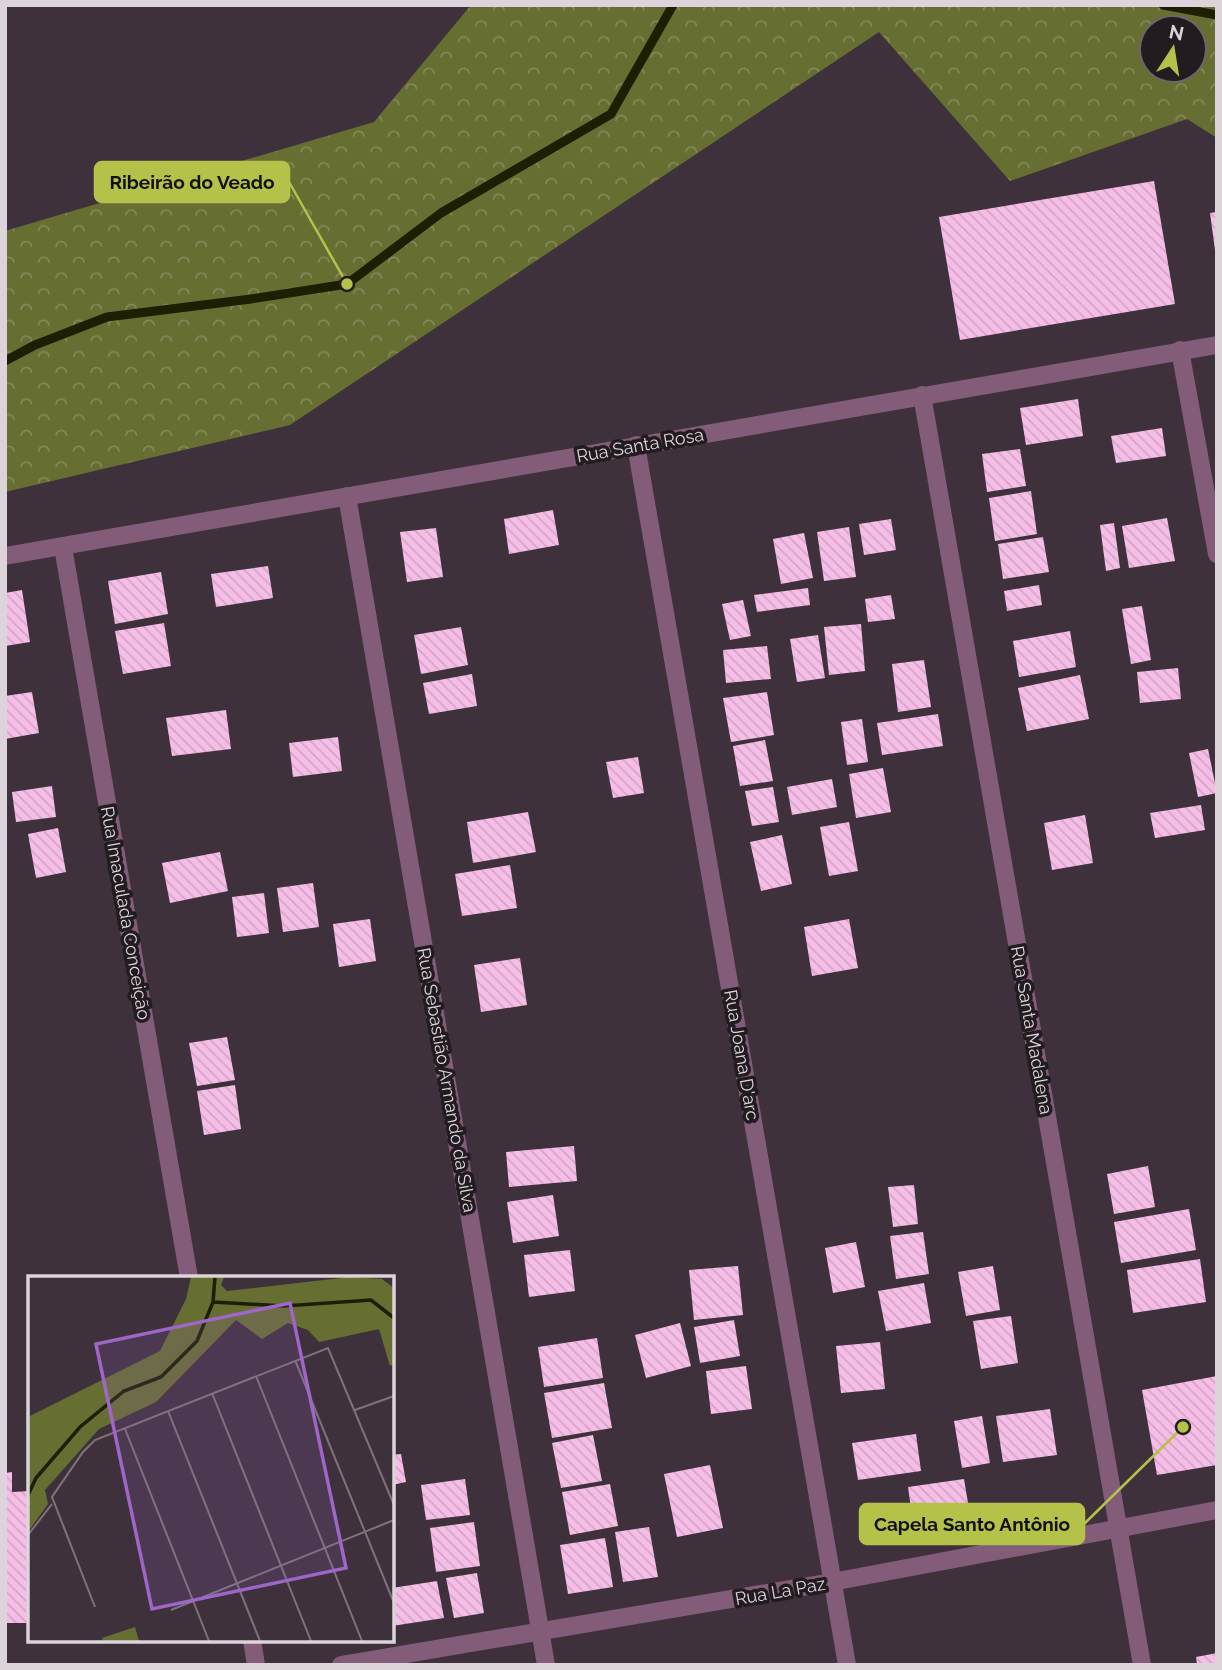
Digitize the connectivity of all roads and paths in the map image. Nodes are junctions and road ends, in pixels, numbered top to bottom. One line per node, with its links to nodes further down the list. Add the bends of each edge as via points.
1 (1217, 345): 2 (street, Rua Santa Rosa)
2 (1180, 350): 3 (street, Rua Santa Rosa); 7 (street)
3 (922, 396): 4 (street, Rua Santa Rosa); 11 (street, Rua Santa Madalena)
4 (636, 445): 5 (street, Rua Santa Rosa); 12 (street, Rua Joana D'arc)
5 (347, 496): 6 (street, Rua Santa Rosa); 13 (street, Rua Sebastião Armando da Silva)
6 (63, 547): 8 (street, Rua Santa Rosa); 9 (street, Rua Imaculada Conceição)
7 (1217, 554)
8 (5, 556)
9 (189, 1276)
10 (1217, 1510): 11 (street, Rua La Paz)
11 (1119, 1528): 12 (street, Rua La Paz); 19 (street, Rua Santa Madalena)
12 (832, 1582): 13 (street, Rua La Paz); 18 (street, Rua Joana D'arc)
13 (540, 1632): 16 (street, Rua La Paz); 17 (street, Rua Sebastião Armando da Silva)
14 (252, 1642): 15 (street)
15 (256, 1665)
16 (341, 1665)
17 (546, 1665)
18 (847, 1665)
19 (1142, 1665)

